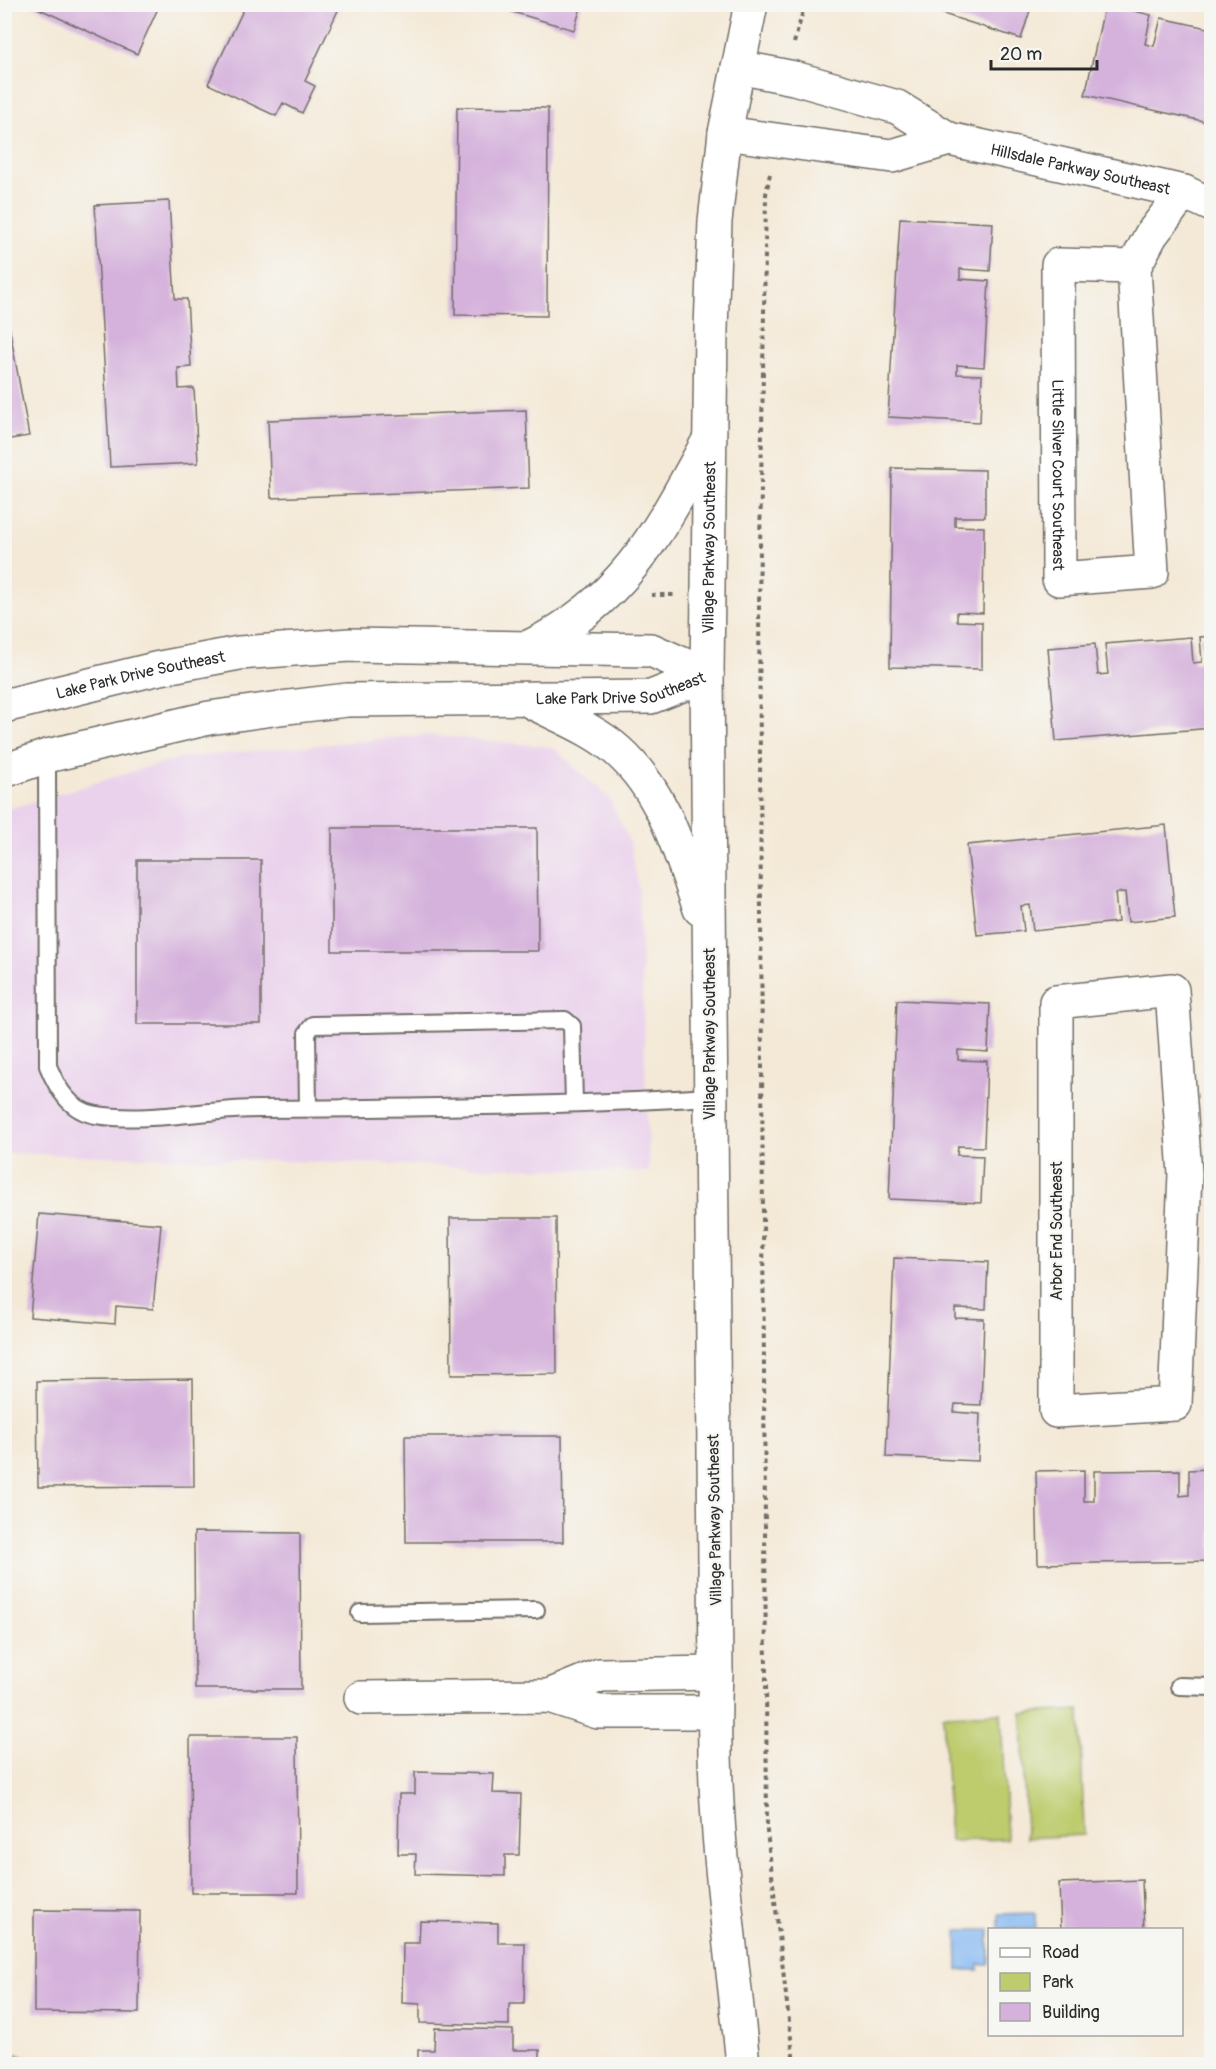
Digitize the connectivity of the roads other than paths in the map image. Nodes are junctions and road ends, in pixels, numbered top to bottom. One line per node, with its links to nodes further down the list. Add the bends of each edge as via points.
1 (751, 4): 2 (street, Village Parkway Southeast)
2 (738, 67): 3 (street, Village Parkway Southeast); 4 (street, Hillsdale Parkway Southeast, via 897,107)
3 (725, 133): 4 (street, Hillsdale Parkway Southeast, via 892,156); 7 (street, Village Parkway Southeast, via 715,221)
4 (949, 139): 5 (street, Hillsdale Parkway Southeast)
5 (1198, 199): 6 (street, via 1151,235)
6 (1134, 267): 6 (street, Little Silver Court Southeast, via 1152,572 1059,579 1058,265)
7 (711, 436): 8 (street, via 667,515 620,582 588,612); 9 (street, Village Parkway Southeast)
8 (529, 646): 9 (street, Lake Park Drive Southeast, via 651,650); 11 (street, Lake Park Drive Southeast, via 350,645 239,653 154,669)
9 (707, 675): 10 (street, Lake Park Drive Southeast, via 651,697); 14 (street, Village Parkway Southeast)
10 (521, 697): 12 (street, Lake Park Drive Southeast, via 347,700 280,708 209,718); 14 (street, via 588,731 618,751 644,779 667,818)
11 (4, 706)
12 (47, 756): 13 (street, Lake Park Drive Southeast); 17 (lane, via 48,1066 58,1089 72,1104 94,1115)
13 (4, 771)
14 (708, 934): 15 (street, Village Parkway Southeast)
15 (709, 1097): 16 (lane); 21 (street, Village Parkway Southeast)
16 (574, 1103): 17 (lane); 17 (lane, via 572,1026 565,1020 314,1024 307,1033)
17 (308, 1109)
18 (1198, 1173): 18 (street, Arbor End Southeast, via 1174,1404 1056,1411 1056,1002 1172,990)
19 (536, 1610): 20 (lane)
20 (360, 1613)
21 (716, 1673): 24 (street, via 600,1675); 26 (street, Village Parkway Southeast)
22 (1179, 1686): 23 (lane)
23 (1212, 1687)
24 (549, 1696): 25 (street); 26 (street, via 598,1712)
25 (361, 1698)
26 (714, 1712): 27 (street, Village Parkway Southeast, via 720,1827)
27 (743, 2064)

